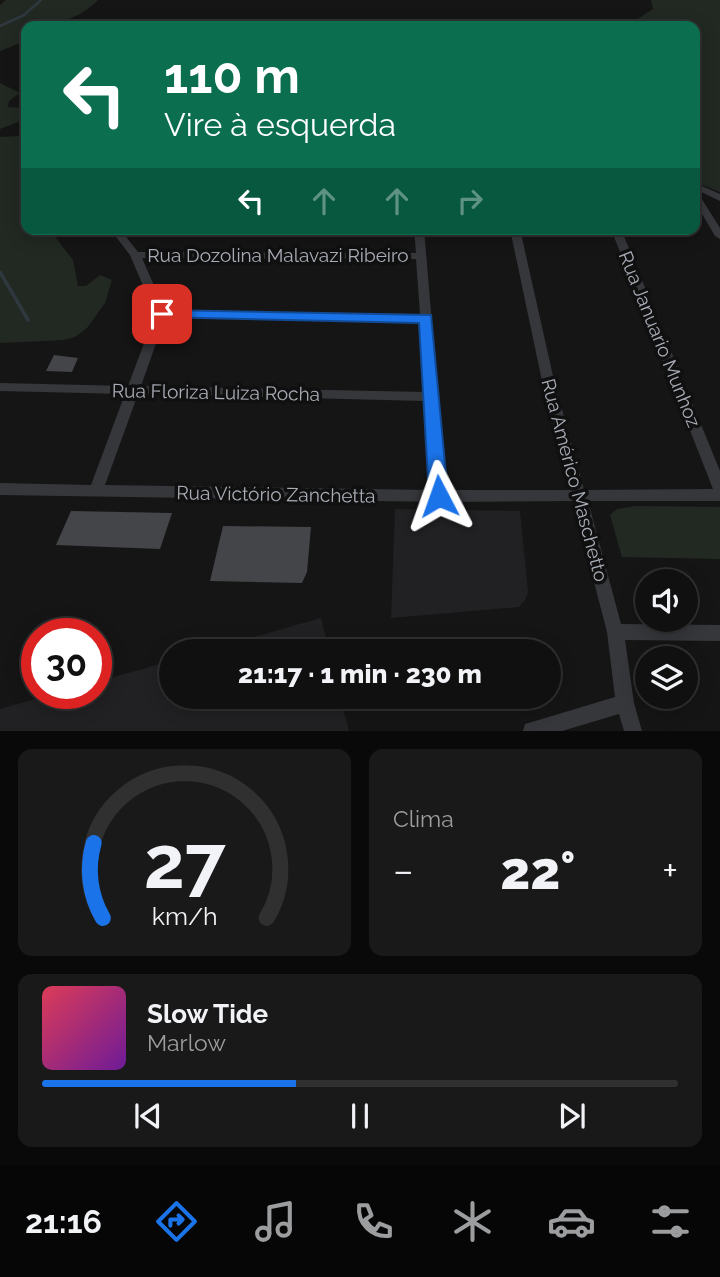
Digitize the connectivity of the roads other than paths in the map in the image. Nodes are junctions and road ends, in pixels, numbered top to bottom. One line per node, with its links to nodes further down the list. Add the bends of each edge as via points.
1 (700, 188): 2 (street)
2 (720, 198)
3 (700, 202): 5 (street)
4 (720, 212): 5 (street)
5 (707, 213): 10 (street)
6 (120, 235): 11 (street)
7 (419, 235): 12 (street)
8 (516, 235): 21 (street, Rua Américo Maschetto, via 547,376)
9 (618, 235): 19 (street, Rua Januario Munhoz)
10 (720, 236)
11 (135, 255): 12 (street, Rua Dozolina Malavazi Ribeiro); 13 (street)
12 (421, 256): 14 (street)
13 (162, 314): 14 (street); 16 (street)
14 (426, 318): 17 (street)
15 (0, 387): 16 (street, Rua Floriza Luiza Rocha)
16 (132, 390): 17 (street, Rua Floriza Luiza Rocha); 20 (street)
17 (433, 397): 23 (street)
18 (0, 489): 20 (street, Rua Victório Zanchetta)
19 (720, 489)
20 (96, 491): 23 (street, Rua Victório Zanchetta)
21 (581, 495): 22 (street, Rua Victório Zanchetta); 23 (street, Rua Victório Zanchetta); 24 (street, Rua Américo Maschetto)
22 (720, 495)
23 (439, 496)
24 (615, 632): 25 (street); 26 (street, Rua Américo Maschetto)
25 (720, 633)
26 (625, 704): 27 (street); 28 (street, Rua Américo Maschetto)
27 (532, 731)
28 (633, 731)

